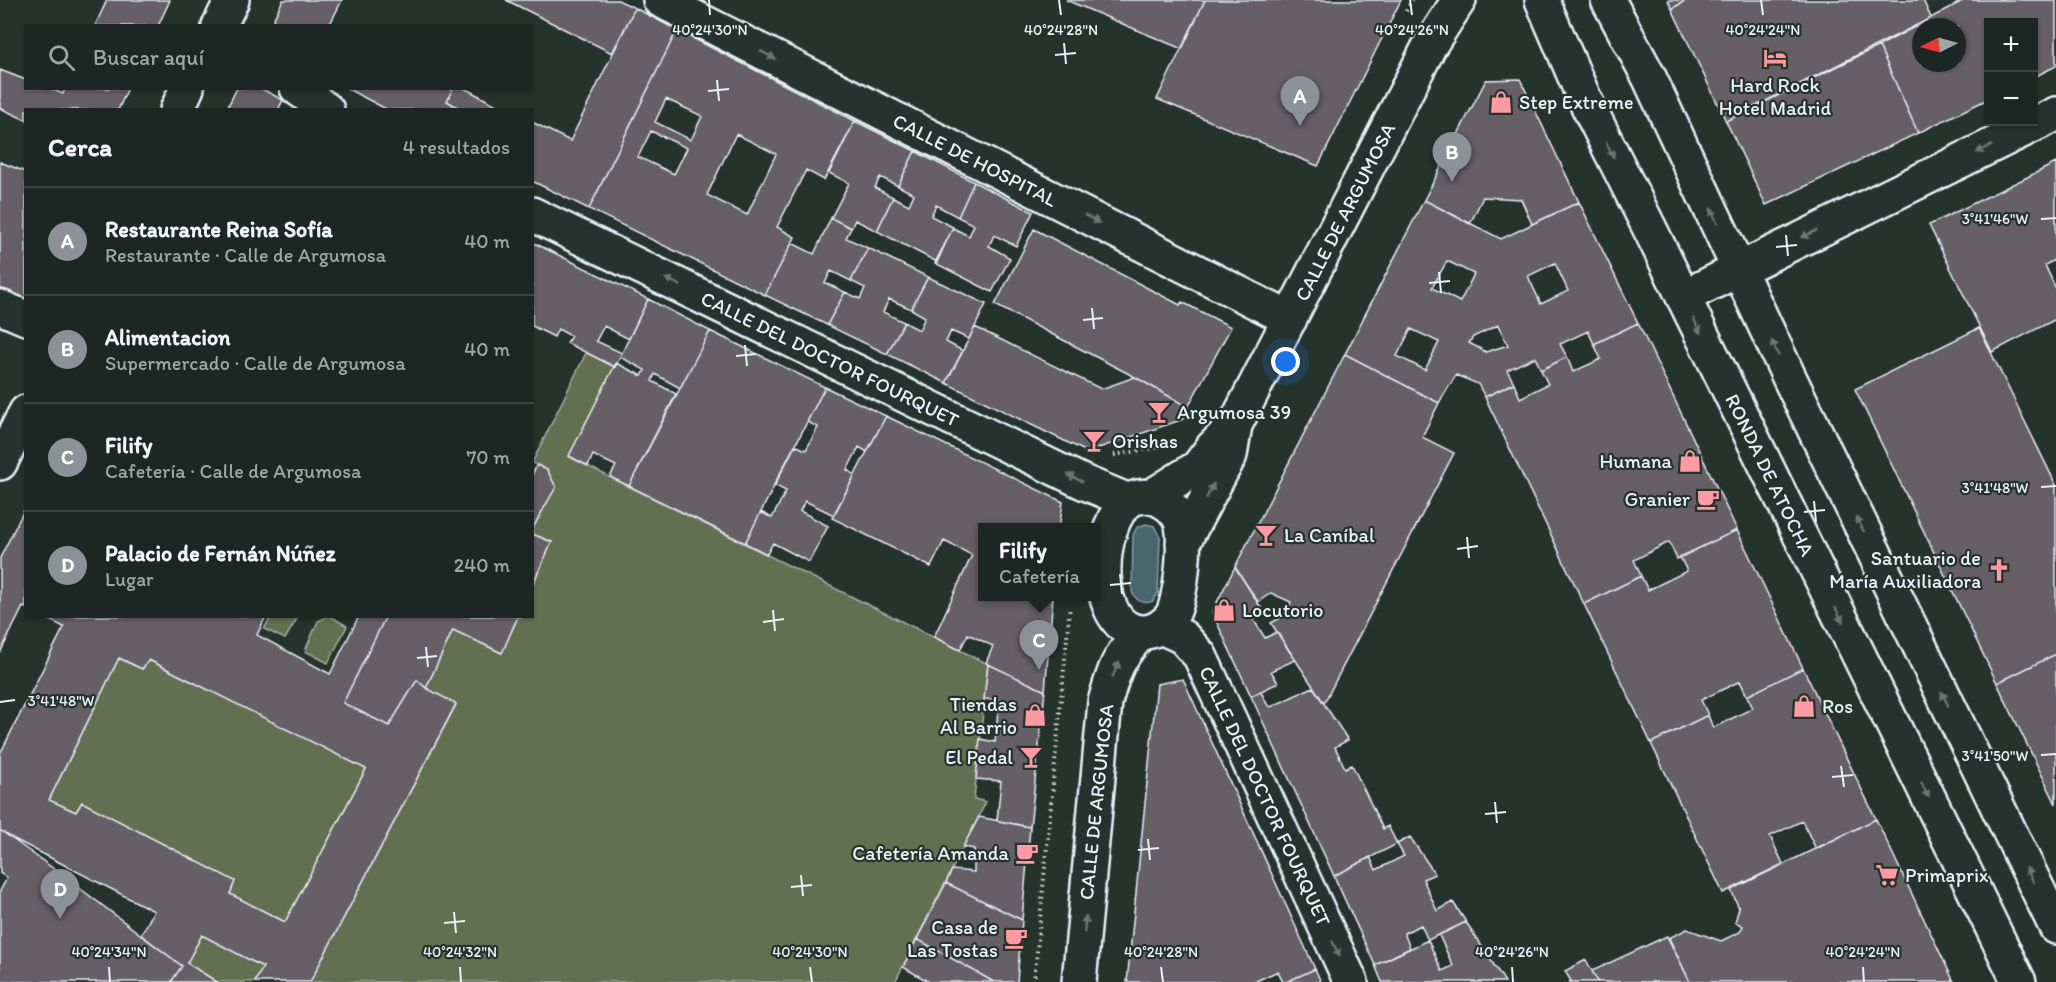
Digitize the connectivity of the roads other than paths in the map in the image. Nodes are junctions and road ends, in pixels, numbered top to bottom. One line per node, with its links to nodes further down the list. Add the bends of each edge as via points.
1 (232, 0): 8 (street)
2 (660, 0): 21 (street, CALLE DE HOSPITAL, one-way to 21)
3 (1459, 0): 21 (street, CALLE DE ARGUMOSA, via 1430,45)
4 (1520, 0): 12 (street, RONDA DE ATOCHA)
5 (1542, 0): 12 (street, RONDA DE ATOCHA)
6 (1608, 0): 9 (street)
7 (1615, 0): 9 (street)
8 (220, 24)
9 (1649, 77): 17 (street, one-way to 9)
10 (187, 90): 13 (street)
11 (300, 90): 14 (street)
12 (1584, 98): 18 (street, RONDA DE ATOCHA, one-way to 18)
13 (178, 108)
14 (324, 108)
15 (2056, 114): 17 (street, one-way to 17)
16 (534, 215): 25 (street, CALLE DEL DOCTOR FOURQUET, one-way to 16, via 1073,477)
17 (1739, 270): 18 (street); 28 (street, one-way to 17)
18 (1683, 297): 31 (street, RONDA DE ATOCHA, one-way to 31)
19 (0, 307): 20 (street)
20 (24, 317)
21 (1290, 319): 23 (street, CALLE DE ARGUMOSA)
22 (24, 416): 24 (street)
23 (1235, 425): 25 (street, CALLE DE ARGUMOSA, via 1198,467); 26 (street, CALLE DE ARGUMOSA, one-way to 23, via 1230,454)
24 (0, 463)
25 (1141, 498): 26 (street, via 1170,504 1181,521); 27 (street, via 1114,520 1107,539 1104,592 1109,608 1122,626)
26 (1183, 543): 27 (street, via 1178,602 1171,617)
27 (1151, 630): 29 (street, CALLE DE ARGUMOSA, one-way to 27, via 1105,702 1114,669 1126,648); 30 (street, CALLE DEL DOCTOR FOURQUET, one-way to 30, via 1183,637 1200,656)
28 (2056, 927)
29 (1079, 982)
30 (1351, 982)
31 (2019, 982)

